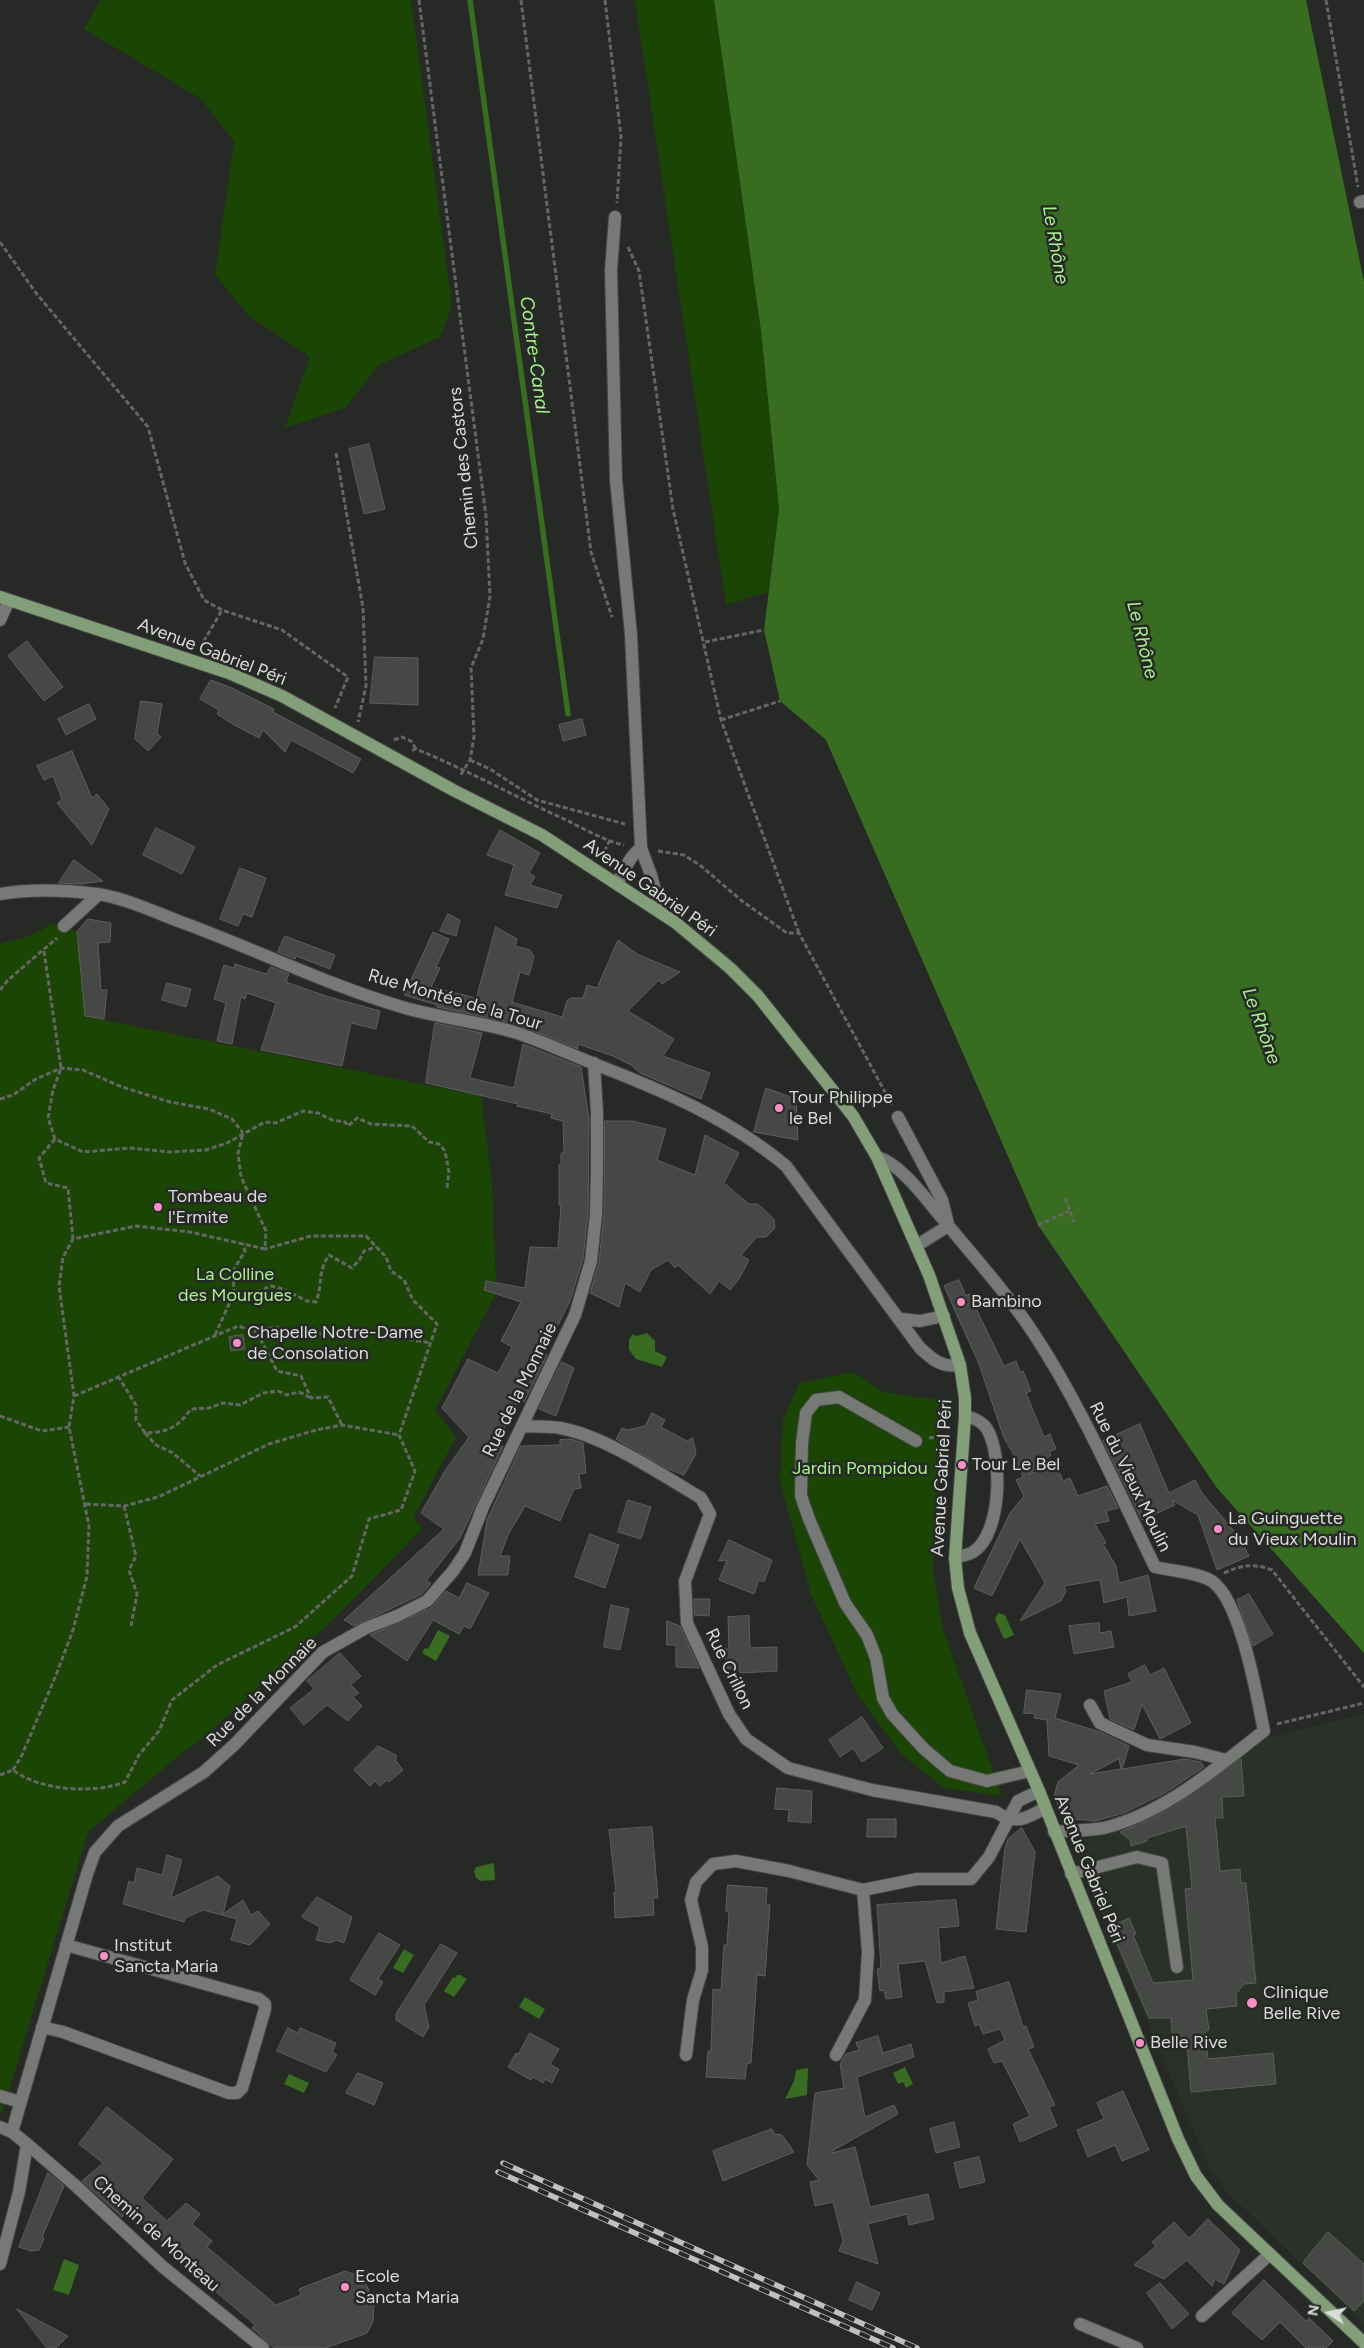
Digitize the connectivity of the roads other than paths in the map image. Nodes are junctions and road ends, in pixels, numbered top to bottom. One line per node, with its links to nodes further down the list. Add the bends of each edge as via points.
1 (615, 217): 4 (street, via 611,270 616,480 631,635)
2 (5, 599): 3 (street); 5 (main road, Avenue Gabriel Péri, via 229,673 359,728 453,790 542,835)
3 (0, 620)
4 (641, 848): 5 (street, via 632,853); 8 (street, via 652,875)
5 (617, 883): 8 (main road, Avenue Gabriel Péri)
6 (0, 894): 7 (street, Rue Montée de la Tour, via 25,890)
7 (99, 894): 9 (street); 10 (street, Rue Montée de la Tour, via 403,1007 514,1032)
8 (661, 913): 12 (main road, Avenue Gabriel Péri, via 699,942 758,996 853,1116)
9 (64, 926)
10 (594, 1063): 16 (street, Rue Montée de la Tour, via 724,1121 786,1166); 19 (street, Rue de la Monnaie, via 597,1166 591,1261 575,1316)
11 (898, 1117): 13 (street, via 942,1200)
12 (876, 1157): 13 (street, Rue du Vieux Moulin, via 887,1159 901,1172); 14 (main road, Avenue Gabriel Péri)
13 (948, 1226): 14 (street); 23 (street, Rue du Vieux Moulin, via 999,1285 1035,1335 1077,1408 1156,1567 1209,1579 1231,1604 1246,1650 1264,1731)
14 (916, 1246): 15 (main road, Avenue Gabriel Péri)
15 (944, 1316): 16 (street, via 920,1321); 17 (main road, Avenue Gabriel Péri)
16 (901, 1319): 17 (street, Rue Montée de la Tour, via 920,1348 935,1362 949,1367)
17 (960, 1366): 18 (main road, Avenue Gabriel Péri)
18 (965, 1416): 21 (main road, Avenue Gabriel Péri); 21 (street, via 976,1418 987,1429 998,1459 995,1513 988,1536 974,1552)
19 (522, 1426): 27 (street, Rue Crillon, via 560,1428 584,1434 639,1462 701,1498 707,1505 710,1514 686,1580 687,1623 729,1714 746,1739 788,1768 872,1790 996,1812); 31 (street, Rue de la Monnaie, via 465,1553 427,1601 366,1628 324,1652 204,1772 118,1826 95,1852)
20 (916, 1441): 24 (street, via 839,1398 816,1400 806,1414 802,1443 801,1496 808,1519 845,1603 867,1635 876,1658 883,1698 892,1714 924,1749 950,1771 987,1780)
21 (955, 1558): 24 (main road, Avenue Gabriel Péri, via 958,1588 970,1633)
22 (1090, 1704): 23 (street, via 1100,1723 1147,1744)
23 (1226, 1760): 28 (street, via 1182,1793 1141,1814 1104,1828)
24 (1030, 1770): 25 (main road, Avenue Gabriel Péri)
25 (1039, 1791): 26 (main road, Avenue Gabriel Péri); 27 (street, via 1018,1801)
26 (1045, 1808): 27 (street, via 1023,1819); 28 (main road, Avenue Gabriel Péri)
27 (1008, 1820): 30 (street, via 989,1857 971,1879 917,1879)
28 (1054, 1832): 29 (main road, Avenue Gabriel Péri)
29 (1071, 1874): 32 (street, via 1137,1857 1162,1863); 41 (main road, Avenue Gabriel Péri, via 1196,2176 1218,2205)
30 (863, 1890): 34 (street, via 736,1861 713,1864 696,1882 691,1900 702,1947 702,1970 692,2000); 35 (street, via 868,1952 865,2000)
31 (66, 1945): 33 (street, Rue de la Monnaie); 33 (street, via 259,1999 265,2004 265,2009 242,2088 237,2093 229,2092 70,2034)
32 (1177, 1967)
33 (42, 2027): 37 (street, Rue de la Monnaie)
34 (686, 2055)
35 (836, 2055)
36 (0, 2096): 37 (street)
37 (20, 2102): 39 (street, Rue de la Monnaie)
38 (0, 2127): 39 (street, Chemin de Monteau)
39 (12, 2132): 40 (street, Chemin de Monteau)
40 (27, 2144): 42 (street, via 19,2192); 46 (street, Chemin de Monteau, via 163,2268)
41 (1270, 2254): 43 (street); 45 (main road, Avenue Gabriel Péri)
42 (0, 2264)
43 (1202, 2316)
44 (1080, 2324): 47 (street)
45 (1364, 2344)
46 (263, 2348)
47 (1137, 2348)

